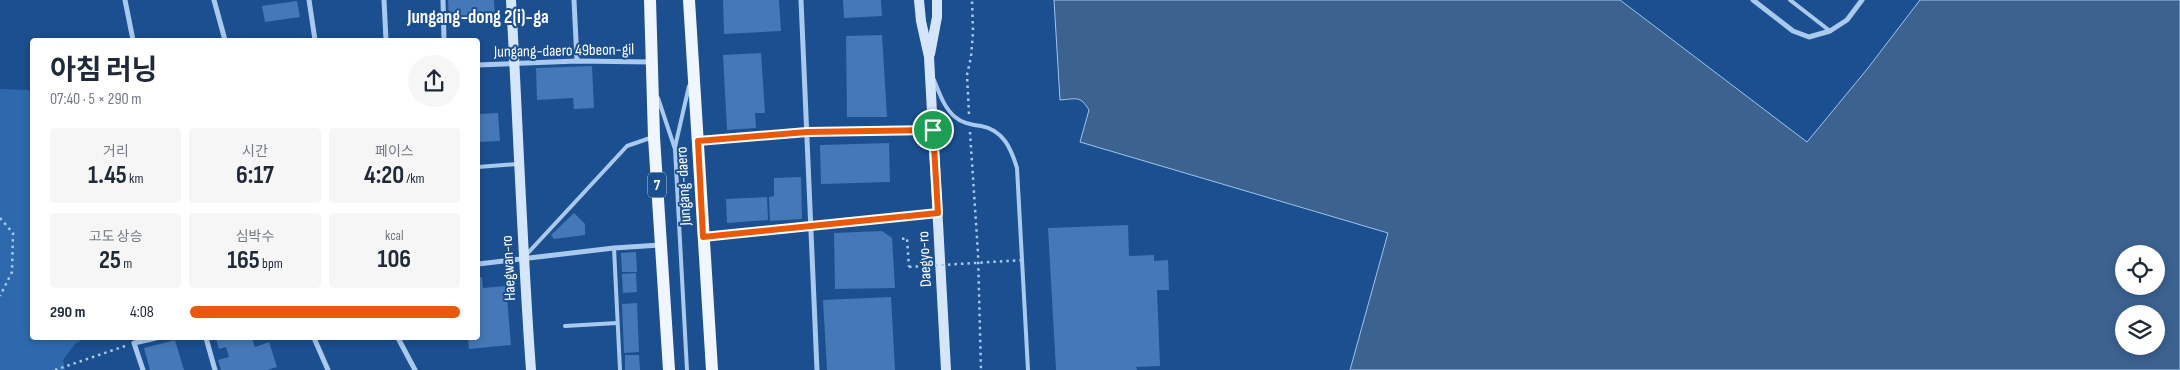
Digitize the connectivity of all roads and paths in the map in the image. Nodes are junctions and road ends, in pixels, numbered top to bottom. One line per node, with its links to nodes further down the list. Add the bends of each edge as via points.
1 (125, 0): 20 (street)
2 (214, 0): 21 (street)
3 (309, 0): 22 (street)
4 (384, 0): 23 (street)
5 (443, 0): 24 (street)
6 (511, 0): 28 (main road, Haegwan-ro)
7 (574, 0): 26 (street)
8 (650, 0): 27 (main road, Jungang-daero / 7)
9 (689, 0): 30 (main road, Jungang-daero)
10 (801, 0): 35 (street)
11 (919, 0): 25 (main road, Daegyo-ro)
12 (937, 0): 18 (main road, Daegyo-ro)
13 (944, 0): 18 (main road)
14 (972, 0): 33 (path, via 972,57 966,75)
15 (1753, 0): 19 (street, via 1793,31 1809,37)
16 (1790, 0): 19 (lane)
17 (1862, 0): 19 (street, via 1847,20)
18 (937, 17): 25 (main road, Daegyo-ro)
19 (1830, 31)
20 (134, 38)
21 (224, 38)
22 (315, 38)
23 (386, 38)
24 (444, 38)
25 (929, 57): 31 (main road, Daegyo-ro)
26 (577, 61): 27 (street, Jungang-daero 49beon-gil); 28 (street, Jungang-daero 49beon-gil)
27 (651, 62): 32 (main road, Jungang-daero / 7)
28 (514, 63): 29 (street, Jungang-daero 49beon-gil); 39 (main road, Haegwan-ro)
29 (480, 65)
30 (693, 70): 37 (main road, Jungang-daero); 38 (lane)
31 (930, 72): 33 (lane, via 955,118); 34 (main road, Daegyo-ro)
32 (652, 77): 36 (main road, Jungang-daero / 7); 38 (lane)
33 (969, 124): 49 (lane, via 988,128 1002,136 1011,149 1017,168); 71 (path, via 978,253)
34 (933, 130): 35 (street); 41 (main road, Daegyo-ro)
35 (807, 132): 37 (street); 43 (street)
36 (654, 137): 46 (main road, Jungang-daero / 7); 48 (lane, Jungang-daero, via 628,146)
37 (698, 141): 44 (main road, Jungang-daero)
38 (675, 150): 67 (lane)
39 (520, 164): 40 (lane); 48 (main road, Haegwan-ro)
40 (480, 167)
41 (938, 213): 43 (street); 70 (main road, Daegyo-ro)
42 (0, 218): 51 (path, via 13,233 12,272)
43 (811, 226): 44 (street); 69 (street)
44 (703, 237): 68 (main road, Jungang-daero)
45 (902, 239): 49 (path, bridge, via 908,238 909,267)
46 (660, 245): 47 (street); 66 (main road, Jungang-daero / 7)
47 (614, 248): 48 (street); 52 (lane)
48 (523, 258): 50 (street); 64 (main road, Haegwan-ro)
49 (1024, 260): 72 (lane)
50 (480, 264)
51 (0, 296)
52 (617, 324): 53 (lane); 65 (lane)
53 (565, 326)
54 (147, 340): 58 (street)
55 (207, 340): 61 (street)
56 (315, 340): 62 (street)
57 (399, 340): 63 (street)
58 (134, 343): 59 (path); 60 (street)
59 (55, 370)
60 (143, 370)
61 (215, 370)
62 (328, 370)
63 (416, 370)
64 (532, 370)
65 (620, 370)
66 (669, 370)
67 (687, 370)
68 (712, 370)
69 (817, 370)
70 (946, 370)
71 (981, 370)
72 (1028, 370)

